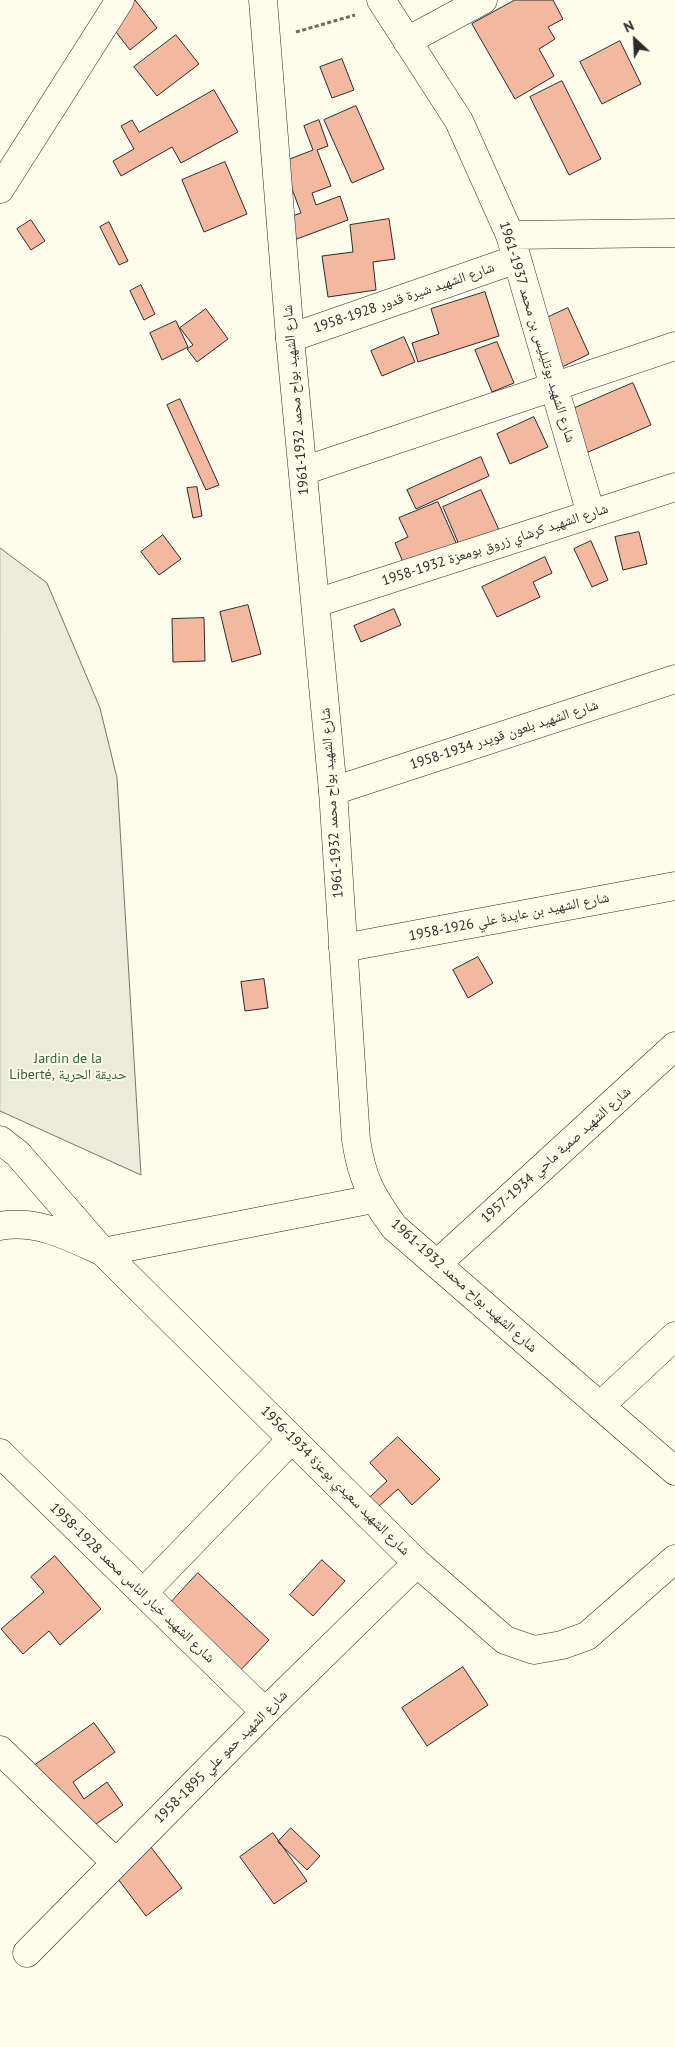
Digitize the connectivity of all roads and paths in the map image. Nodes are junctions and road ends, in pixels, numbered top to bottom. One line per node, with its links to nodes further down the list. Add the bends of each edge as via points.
1 (120, 0): 7 (street)
2 (263, 0): 5 (street, شارع الشهيد بواح محمد 1932-1961)
3 (483, 0): 6 (street)
4 (383, 3): 5 (path); 6 (street, شارع الشهيد بوتليليس بن محمد 1937-1961)
5 (266, 41): 10 (street, شارع الشهيد بواح محمد 1932-1961)
6 (407, 41): 9 (street, شارع الشهيد بوتليليس بن محمد 1937-1961, via 459,121)
7 (0, 189)
8 (675, 233): 9 (street, شارع الشهيد شيرة قدور 1928-1958)
9 (513, 247): 10 (street, شارع الشهيد شيرة قدور 1928-1958); 12 (street, شارع الشهيد بوتليليس بن محمد 1937-1961)
10 (290, 338): 13 (street, شارع الشهيد بواح محمد 1932-1961)
11 (675, 346): 12 (street)
12 (554, 387): 13 (street); 15 (street, شارع الشهيد بوتليليس بن محمد 1937-1961)
13 (303, 471): 16 (street, شارع الشهيد بواح محمد 1932-1961)
14 (675, 487): 15 (street, شارع الشهيد كرشاي زروق بومعزة 1932-1958)
15 (591, 514): 16 (street, شارع الشهيد كرشاي زروق بومعزة 1932-1958)
16 (316, 603): 18 (street, شارع الشهيد بواح محمد 1932-1961)
17 (675, 679): 18 (street, شارع الشهيد بلعون قويدر 1934-1958)
18 (333, 791): 20 (street, شارع الشهيد بواح محمد 1932-1961)
19 (675, 886): 20 (street, شارع الشهيد بن عايدة علي 1926-1958)
20 (342, 948): 23 (street, شارع الشهيد بواح محمد 1932-1961, via 356,1140 361,1170)
21 (675, 1046): 26 (street, شارع الشهيد صمبة ماحي 1934-1957)
22 (0, 1140): 25 (street, via 18,1154)
23 (373, 1199): 25 (street); 26 (street, شارع الشهيد بواح محمد 1932-1961, via 394,1227)
24 (0, 1226): 25 (street, شارع الشهيد سعيدي بوعزة 1934-1956, via 50,1228)
25 (103, 1252): 29 (street, شارع الشهيد سعيدي بوعزة 1934-1956)
26 (437, 1264): 28 (street, شارع الشهيد بواح محمد 1932-1961)
27 (675, 1336): 28 (street)
28 (600, 1406): 31 (street, شارع الشهيد بواح محمد 1932-1961)
29 (292, 1439): 33 (street, شارع الشهيد سعيدي بوعزة 1934-1956); 34 (street)
30 (0, 1453): 34 (street, شارع الشهيد خيار الناس محمد 1928-1958)
31 (675, 1471)
32 (675, 1559): 33 (street, شارع الشهيد سعيدي بوعزة 1934-1956, via 586,1636 534,1650 505,1640)
33 (417, 1563): 35 (street, شارع الشهيد حمو علي 1895-1958)
34 (143, 1593): 35 (street, شارع الشهيد خيار الناس محمد 1928-1958)
35 (265, 1712): 37 (street, شارع الشهيد حمو علي 1895-1958)
36 (0, 1750): 37 (street)
37 (116, 1863): 38 (street, شارع الشهيد حمو علي 1895-1958)
38 (27, 1953)

